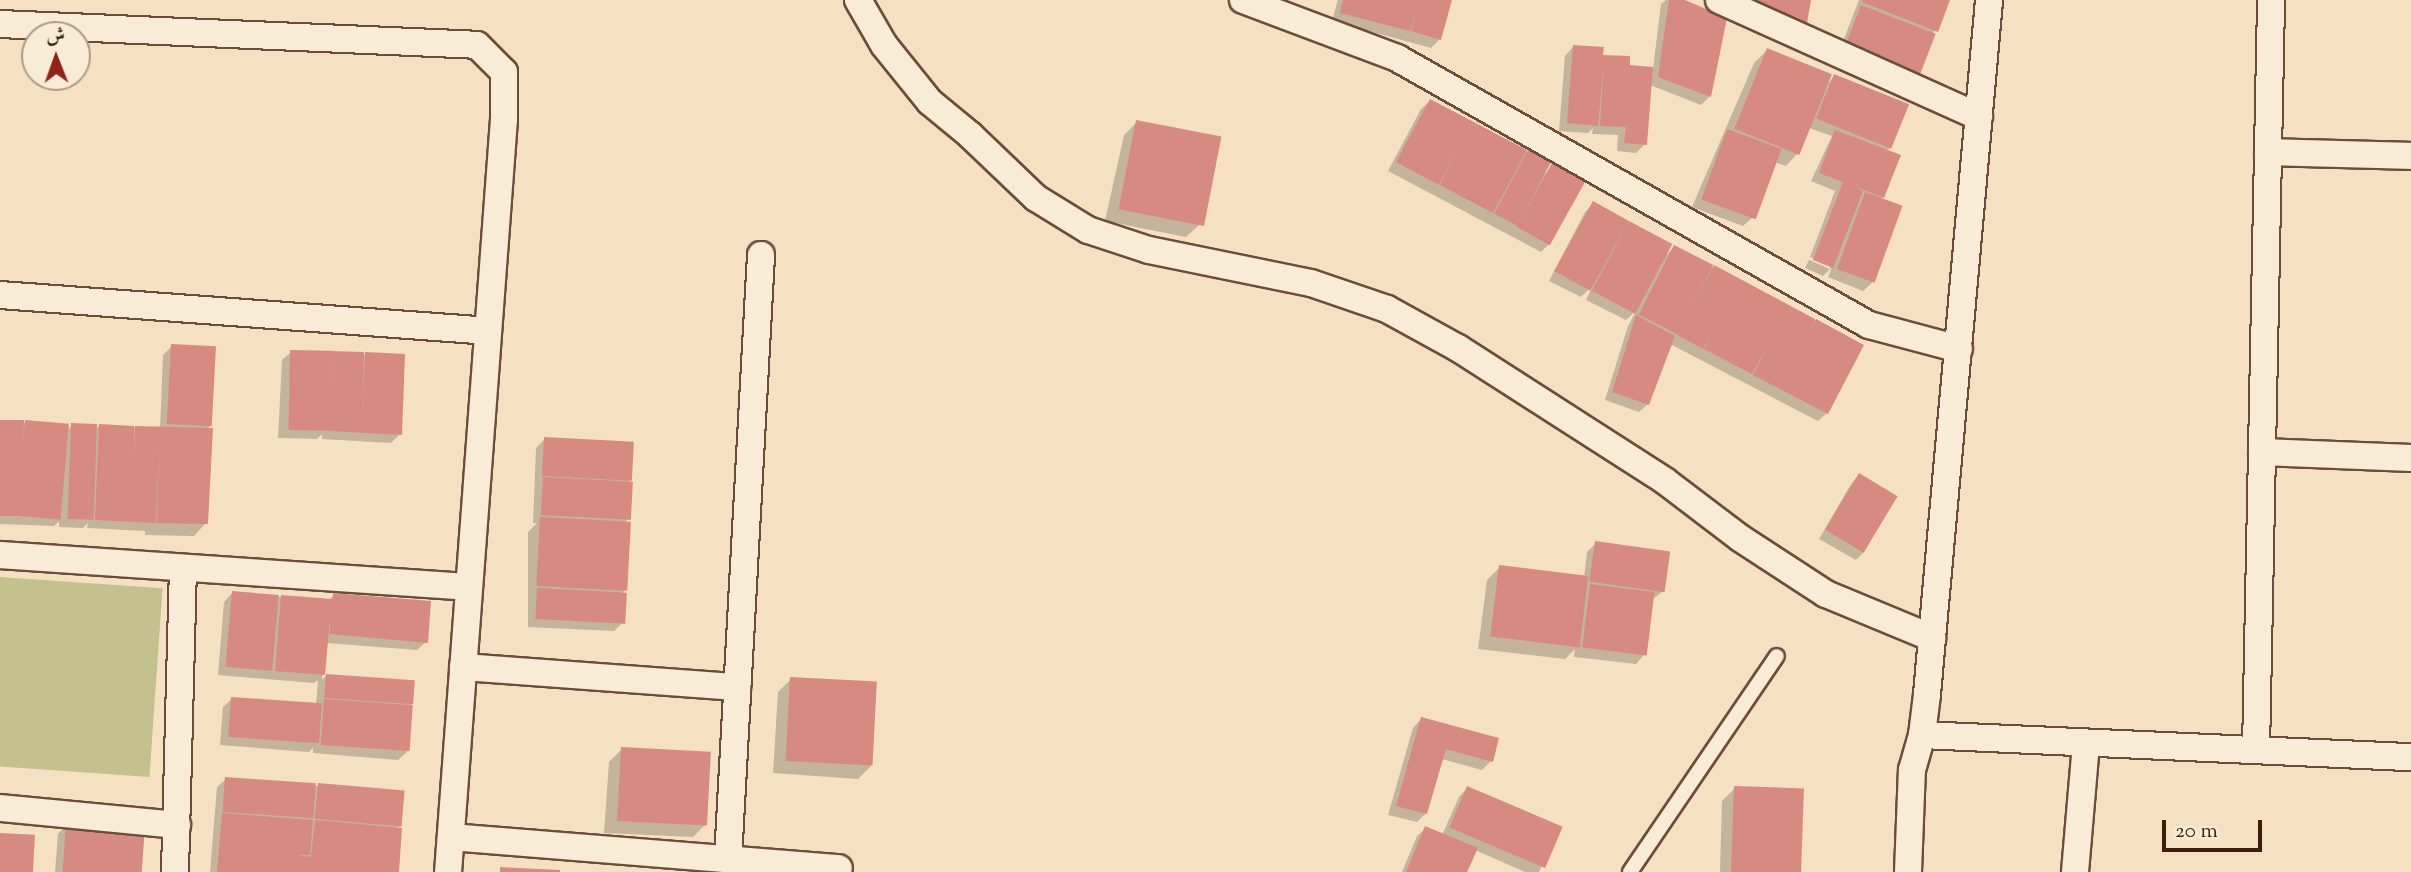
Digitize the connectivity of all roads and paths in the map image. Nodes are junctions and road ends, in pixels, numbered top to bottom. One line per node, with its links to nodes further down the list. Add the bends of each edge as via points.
1 (858, 0): 19 (street, via 884,45 930,102 1036,198 1088,230 1149,250 1311,283 1387,309 1458,348 1665,481 1740,538 1826,594)
2 (1242, 0): 13 (street, via 1397,58 1869,325)
3 (1719, 0): 7 (street)
4 (1989, 0): 7 (street)
5 (2271, 0): 8 (street)
6 (0, 24): 12 (street, via 477,45 504,72)
7 (1979, 117): 13 (street)
8 (2268, 152): 9 (street); 14 (street)
9 (2411, 156)
10 (761, 255): 22 (street)
11 (0, 295): 12 (street)
12 (487, 331): 18 (street)
13 (1959, 349): 19 (street)
14 (2262, 452): 15 (street); 25 (street)
15 (2411, 458)
16 (0, 555): 17 (street)
17 (183, 568): 18 (street); 28 (street)
18 (469, 587): 21 (street)
19 (1932, 638): 23 (street)
20 (1777, 656): 34 (lane)
21 (463, 667): 22 (street); 29 (street)
22 (737, 687): 30 (street)
23 (1922, 736): 24 (street); 35 (street, via 1912,770)
24 (2086, 743): 25 (street); 36 (street)
25 (2256, 750): 26 (street)
26 (2411, 757)
27 (0, 808): 28 (street)
28 (177, 825): 32 (street)
29 (451, 837): 30 (street); 33 (street)
30 (728, 859): 31 (street)
31 (839, 868)
32 (175, 872)
33 (449, 872)
34 (1630, 872)
35 (1908, 872)
36 (2075, 872)

